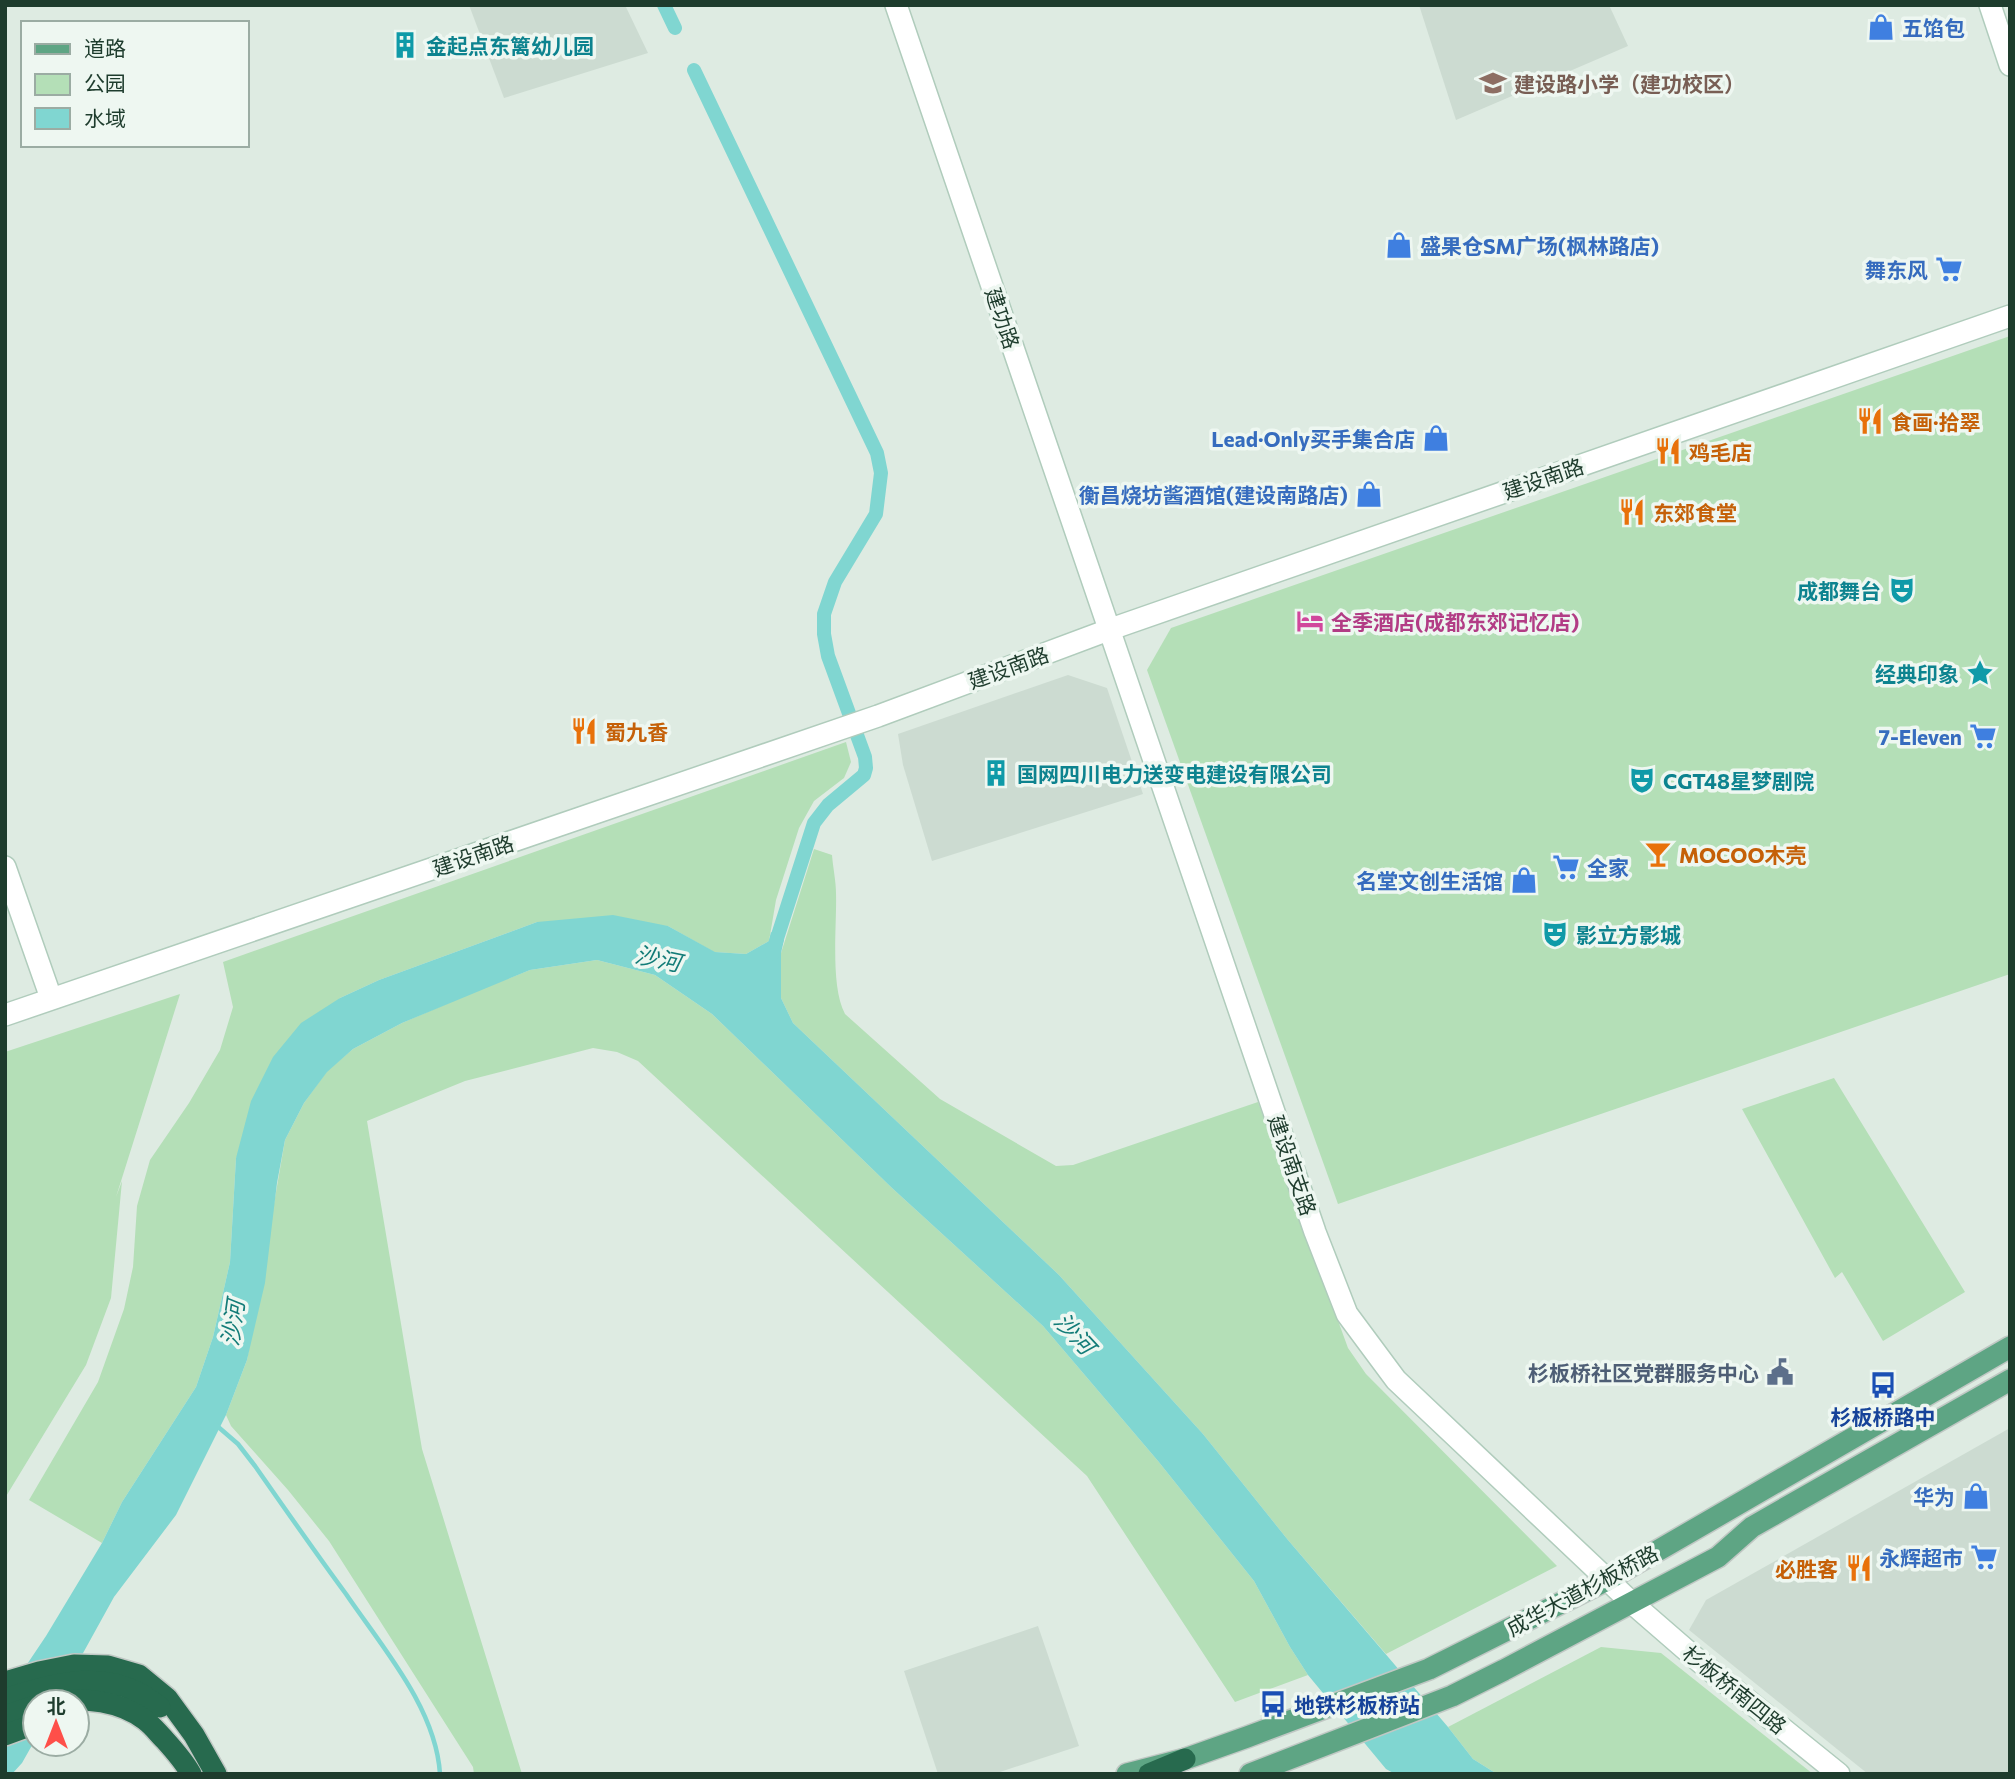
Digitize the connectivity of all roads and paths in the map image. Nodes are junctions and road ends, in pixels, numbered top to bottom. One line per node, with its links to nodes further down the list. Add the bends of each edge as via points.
1 (896, 5): 5 (street, 建功路)
2 (1990, 5): 3 (street)
3 (2010, 65)
4 (2010, 316): 5 (street, 建设南路)
5 (1111, 629): 7 (street, 建设南路, via 878,716); 11 (street, 建设南支路, via 1315,1232 1347,1314 1396,1380)
6 (5, 867): 7 (street)
7 (51, 998): 8 (street, 建设南路)
8 (5, 1015)
9 (2010, 1347): 11 (main road, 成华大道杉板桥路)
10 (2010, 1380): 12 (main road, 成华大道杉板桥路, via 1752,1527 1718,1557)
11 (1607, 1580): 12 (street, 建设南支路); 19 (main road, 成华大道杉板桥路, via 1429,1669)
12 (1632, 1603): 24 (main road, 成华大道杉板桥路, via 1452,1696); 25 (street, 杉板桥南四路)
13 (5, 1682): 17 (highway, via 74,1665 108,1666 139,1675 167,1698)
14 (5, 1699): 17 (highway, via 61,1683 113,1684 161,1707)
15 (91, 1701): 18 (highway, via 127,1709)
16 (91, 1714): 18 (highway, via 130,1723)
17 (194, 1735): 21 (highway)
18 (173, 1748): 20 (highway)
19 (1185, 1759): 22 (main road, 成华大道杉板桥路); 23 (highway)
20 (191, 1774)
21 (216, 1774)
22 (1127, 1774)
23 (1149, 1774)
24 (1250, 1774)
25 (1839, 1774)

